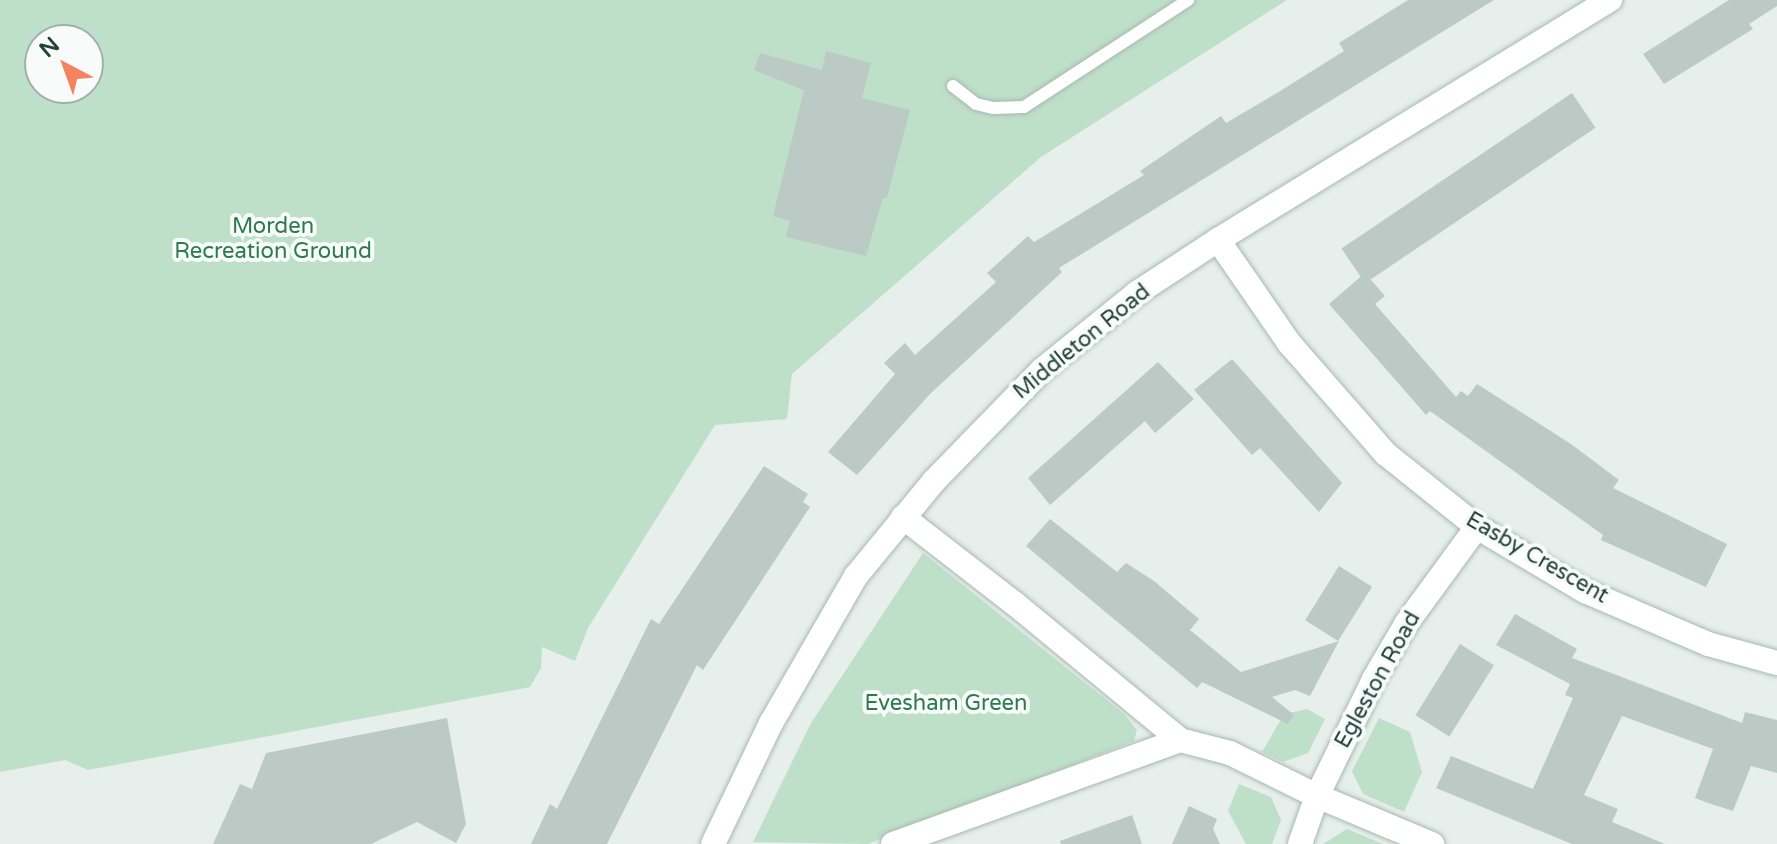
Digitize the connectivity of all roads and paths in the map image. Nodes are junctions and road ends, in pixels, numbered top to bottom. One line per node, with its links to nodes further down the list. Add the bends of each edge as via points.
1 (1188, 0): 3 (lane, via 1024,107 976,104)
2 (1610, 0): 4 (street, Middleton Road)
3 (953, 86)
4 (1218, 240): 5 (street, Middleton Road, via 1137,293 1042,370); 6 (street, Easby Crescent, via 1289,343 1386,454)
5 (903, 517): 8 (street); 10 (street, Middleton Road, via 856,576 814,645 771,723)
6 (1477, 527): 7 (street, Easby Crescent, via 1585,591 1708,644); 9 (street, Egleston Road, via 1406,624)
7 (1777, 663)
8 (1180, 740): 9 (street, via 1230,753); 11 (street)
9 (1317, 796): 12 (street, Egleston Road); 13 (street)
10 (718, 843)
11 (893, 844)
12 (1300, 844)
13 (1432, 844)

